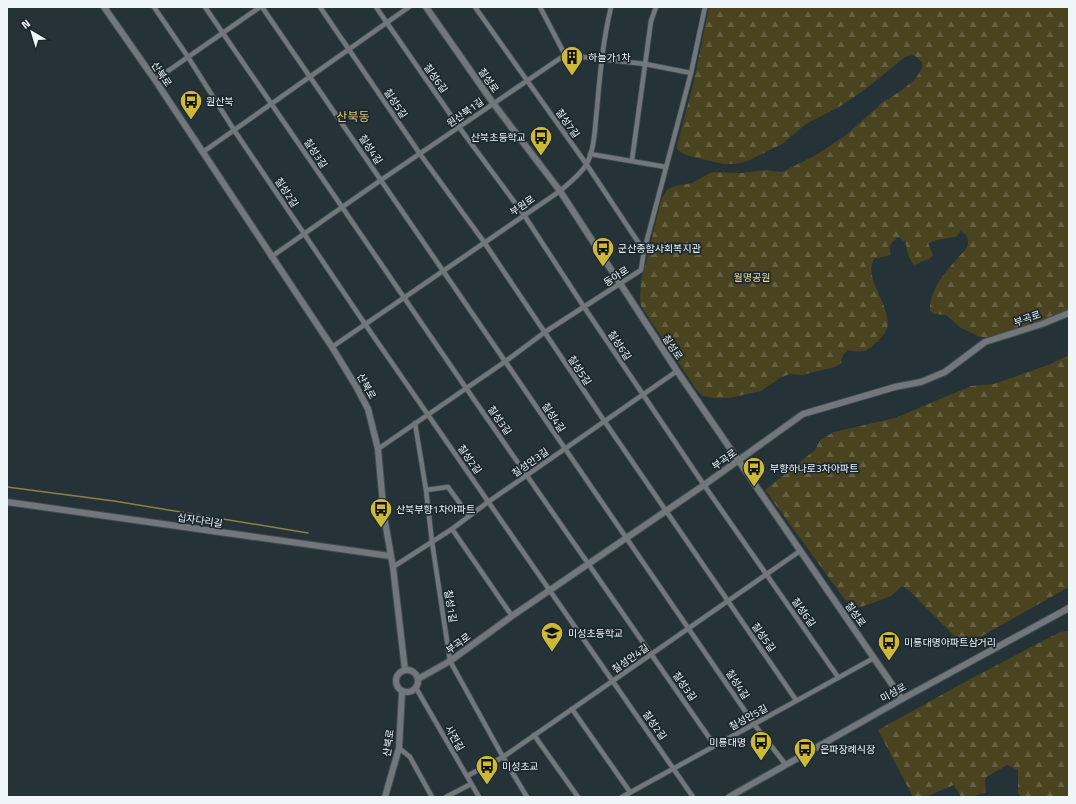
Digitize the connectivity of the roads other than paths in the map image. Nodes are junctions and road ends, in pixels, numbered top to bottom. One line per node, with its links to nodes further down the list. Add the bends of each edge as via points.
1 (104, 7): 23 (street, 산북로)
2 (154, 7): 18 (street, 칠성2길)
3 (205, 7): 15 (street, 칠성3길)
4 (261, 7): 15 (street); 22 (street, 칠성4길)
5 (320, 7): 16 (street, 칠성5길)
6 (376, 7): 14 (street, 칠성6길)
7 (426, 7): 25 (street, 칠성로)
8 (475, 7): 24 (street, 칠성7길)
9 (540, 7): 17 (street)
10 (612, 7): 19 (street, 부원로)
11 (656, 7): 20 (street)
12 (705, 7): 21 (street, 동아로)
13 (407, 8): 14 (street)
14 (387, 23): 16 (street); 27 (street, 칠성6길)
15 (223, 33): 18 (street); 26 (street, 칠성3길)
16 (349, 50): 22 (street); 30 (street, 칠성5길)
17 (565, 55): 19 (street); 24 (street, 원산북1길)
18 (188, 57): 23 (street); 28 (street, 칠성2길)
19 (602, 60): 20 (street); 31 (street, 부원로, via 594,141)
20 (645, 64): 21 (street); 32 (street)
21 (691, 73): 34 (street, 동아로)
22 (310, 77): 26 (street); 35 (street, 칠성4길)
23 (155, 80): 29 (street, 산북로)
24 (527, 80): 25 (street, 원산북1길); 33 (street, 칠성7길)
25 (493, 103): 27 (street, 원산북1길); 36 (street, 칠성로)
26 (272, 104): 28 (street); 37 (street, 칠성3길)
27 (459, 127): 30 (street, 원산북1길); 38 (street, 칠성6길)
28 (234, 130): 29 (street); 39 (street, 칠성2길)
29 (203, 152): 42 (street, 산북로)
30 (420, 154): 35 (street, 원산북1길); 40 (street, 칠성5길)
31 (590, 154): 32 (street); 33 (street, 부원로)
32 (632, 160): 34 (street)
33 (587, 165): 36 (street, 부원로); 41 (street, 칠성7길)
34 (666, 167): 41 (street, 동아로)
35 (381, 180): 37 (street, 원산북1길); 43 (street, 칠성4길)
36 (560, 191): 38 (street, 부원로); 44 (street, 칠성로)
37 (342, 207): 39 (street, 원산북1길); 45 (street, 칠성3길)
38 (524, 215): 40 (street, 부원로); 46 (street, 칠성6길)
39 (304, 233): 42 (street, 원산북1길); 48 (street, 칠성2길)
40 (484, 242): 43 (street, 부원로); 49 (street, 칠성5길)
41 (644, 251): 44 (street, 동아로, via 641,270)
42 (271, 257): 50 (street, 산북로)
43 (443, 270): 45 (street, 부원로); 51 (street, 칠성4길)
44 (620, 284): 46 (street, 동아로); 52 (street, 칠성로)
45 (405, 297): 48 (street, 부원로); 53 (street, 칠성3길)
46 (584, 307): 49 (street, 동아로); 54 (street, 칠성6길)
47 (1069, 313): 60 (street, 부곡로, via 985,342 945,372 921,382 803,414)
48 (365, 324): 50 (street, 부원로); 55 (street, 칠성2길)
49 (545, 332): 51 (street, 동아로); 56 (street, 칠성5길)
50 (332, 347): 58 (street, 산북로, via 368,409)
51 (506, 361): 53 (street, 동아로); 59 (street, 칠성4길)
52 (677, 372): 54 (street, 칠성안3길); 60 (street, 칠성로)
53 (466, 388): 55 (street, 동아로); 61 (street, 칠성3길)
54 (643, 395): 56 (street, 칠성안3길); 62 (street, 칠성6길)
55 (428, 414): 57 (street, 동아로); 65 (street, 칠성2길)
56 (605, 422): 59 (street, 칠성안3길); 66 (street, 칠성5길)
57 (415, 424): 58 (street, 동아로); 63 (street, 칠성1길)
58 (378, 449): 72 (street, 산북로)
59 (565, 449): 61 (street, 칠성안3길); 69 (street, 칠성4길)
60 (738, 461): 62 (street, 부곡로); 71 (street, 칠성로)
61 (527, 475): 65 (street, 칠성안3길); 73 (street, 칠성3길)
62 (704, 485): 66 (street, 부곡로); 75 (street, 칠성6길)
63 (426, 490): 67 (street, via 448,487); 70 (street, 칠성1길)
64 (7, 502): 72 (street, 십자다리길)
65 (488, 502): 67 (street, 칠성안3길); 76 (street, 칠성2길)
66 (667, 510): 69 (street, 부곡로); 77 (street, 칠성5길)
67 (469, 516): 68 (street, 칠성안3길)
68 (452, 529): 70 (street, 칠성안3길); 79 (street)
69 (627, 537): 73 (street, 부곡로); 80 (street, 칠성4길)
70 (432, 542): 74 (street, 칠성안3길); 83 (street, 칠성1길)
71 (800, 551): 75 (street, 칠성안4길); 82 (street, 칠성로)
72 (390, 556): 74 (street, 산북로)
73 (588, 564): 76 (street, 부곡로); 81 (street, 칠성3길)
74 (392, 567): 84 (street, 산북로)
75 (767, 574): 77 (street, 칠성안4길); 85 (street, 칠성6길)
76 (550, 590): 79 (street, 부곡로); 87 (street, 칠성2길)
77 (728, 601): 80 (street, 칠성안4길); 91 (street, 칠성5길)
78 (1069, 608): 90 (street, 미성로)
79 (512, 616): 83 (street, 부곡로)
80 (689, 628): 81 (street, 칠성안4길); 93 (street, 칠성4길)
81 (651, 654): 87 (street, 칠성안4길); 95 (street, 칠성3길)
82 (874, 658): 85 (street, 칠성안5길); 90 (street, 칠성로)
83 (450, 661): 86 (street, 부곡로); 97 (street, 칠성1길)
84 (405, 670): 86 (street, via 414,673); 89 (street, via 396,678 396,685)
85 (838, 677): 91 (street, 칠성안5길)
86 (418, 679): 88 (street)
87 (613, 681): 92 (street, 칠성안4길); 99 (street, 칠성2길)
88 (416, 688): 89 (street, via 408,693); 100 (street, 사전길)
89 (402, 692): 96 (street, 산북로)
90 (902, 699): 98 (street, 미성로)
91 (796, 700): 93 (street, 칠성안5길)
92 (572, 709): 94 (street, 칠성안4길); 102 (street)
93 (754, 724): 95 (street, 칠성안5길); 98 (street, 칠성4길)
94 (534, 735): 97 (street, 칠성안4길); 108 (street)
95 (715, 746): 99 (street, 칠성안5길)
96 (399, 748): 103 (street, 산북로); 104 (street, via 410,757)
97 (503, 757): 100 (street, 칠성안4길); 107 (street, 칠성1길)
98 (786, 765): 111 (street, 미성로)
99 (674, 768): 102 (street, 칠성안5길); 110 (street, 칠성2길)
100 (467, 776): 101 (street, 사전길)
101 (471, 784): 105 (street); 106 (street, 사전길)
102 (630, 792): 109 (street, 칠성안5길)
103 (385, 797)
104 (432, 797)
105 (446, 797)
106 (479, 797)
107 (527, 797)
108 (578, 797)
109 (622, 797)
110 (693, 797)
111 (729, 797)

